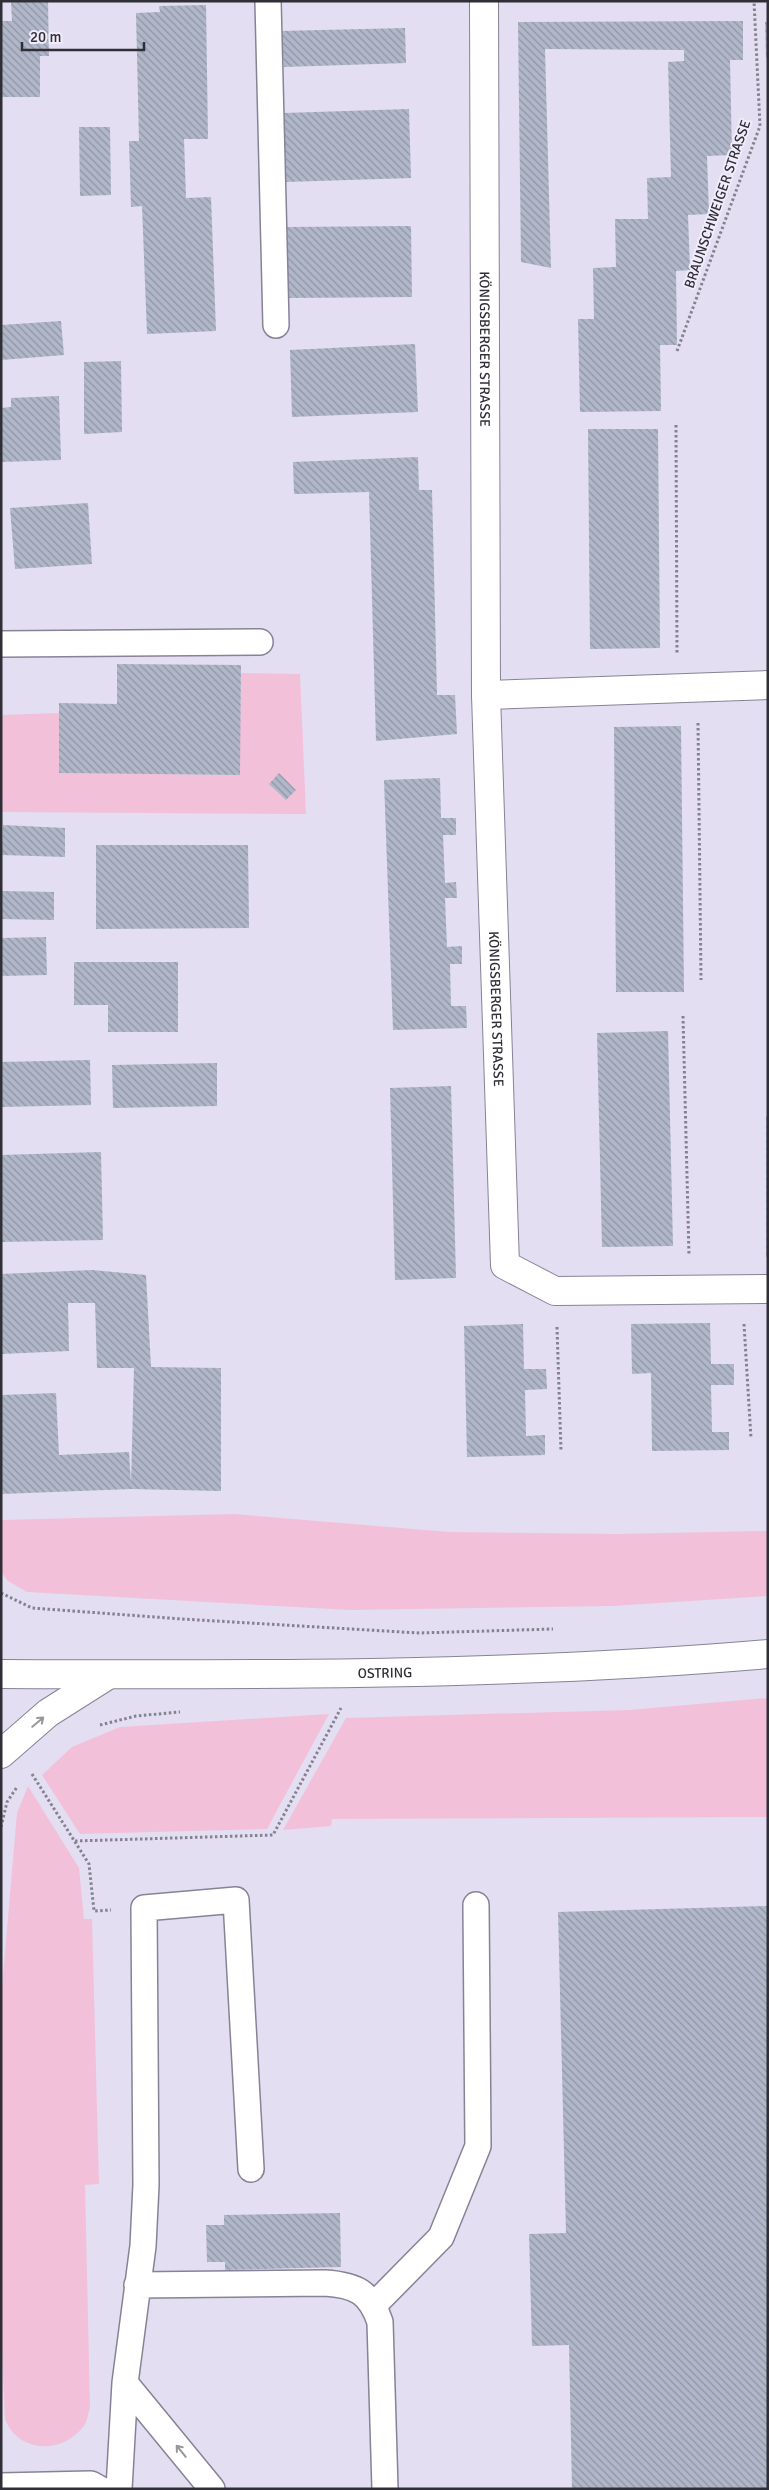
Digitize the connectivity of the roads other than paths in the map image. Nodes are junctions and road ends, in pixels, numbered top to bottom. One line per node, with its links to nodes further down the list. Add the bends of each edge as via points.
1 (268, 1): 3 (lane)
2 (484, 1): 7 (street, KÖNIGSBERGER STRASSE)
3 (276, 325)
4 (260, 642): 5 (lane)
5 (1, 644)
6 (768, 686): 7 (street)
7 (486, 695): 8 (street, KÖNIGSBERGER STRASSE, via 505,1265 555,1291)
8 (755, 1289)
9 (768, 1654): 11 (street, OSTRING, via 516,1668)
10 (1, 1674): 11 (street, OSTRING)
11 (108, 1675): 12 (street, one-way to 11, via 48,1713)
12 (1, 1754)
13 (476, 1905): 16 (lane, via 478,2146 441,2237)
14 (251, 2169): 15 (lane, via 236,1900 144,1908 146,2185 143,2246)
15 (136, 2286): 16 (lane, via 344,2284 356,2289); 17 (lane)
16 (374, 2305): 22 (lane, via 380,2322)
17 (125, 2383): 20 (lane); 21 (lane, one-way to 17)
18 (1, 2486): 19 (lane, via 92,2484)
19 (100, 2489)
20 (119, 2489)
21 (212, 2489)
22 (385, 2489)

